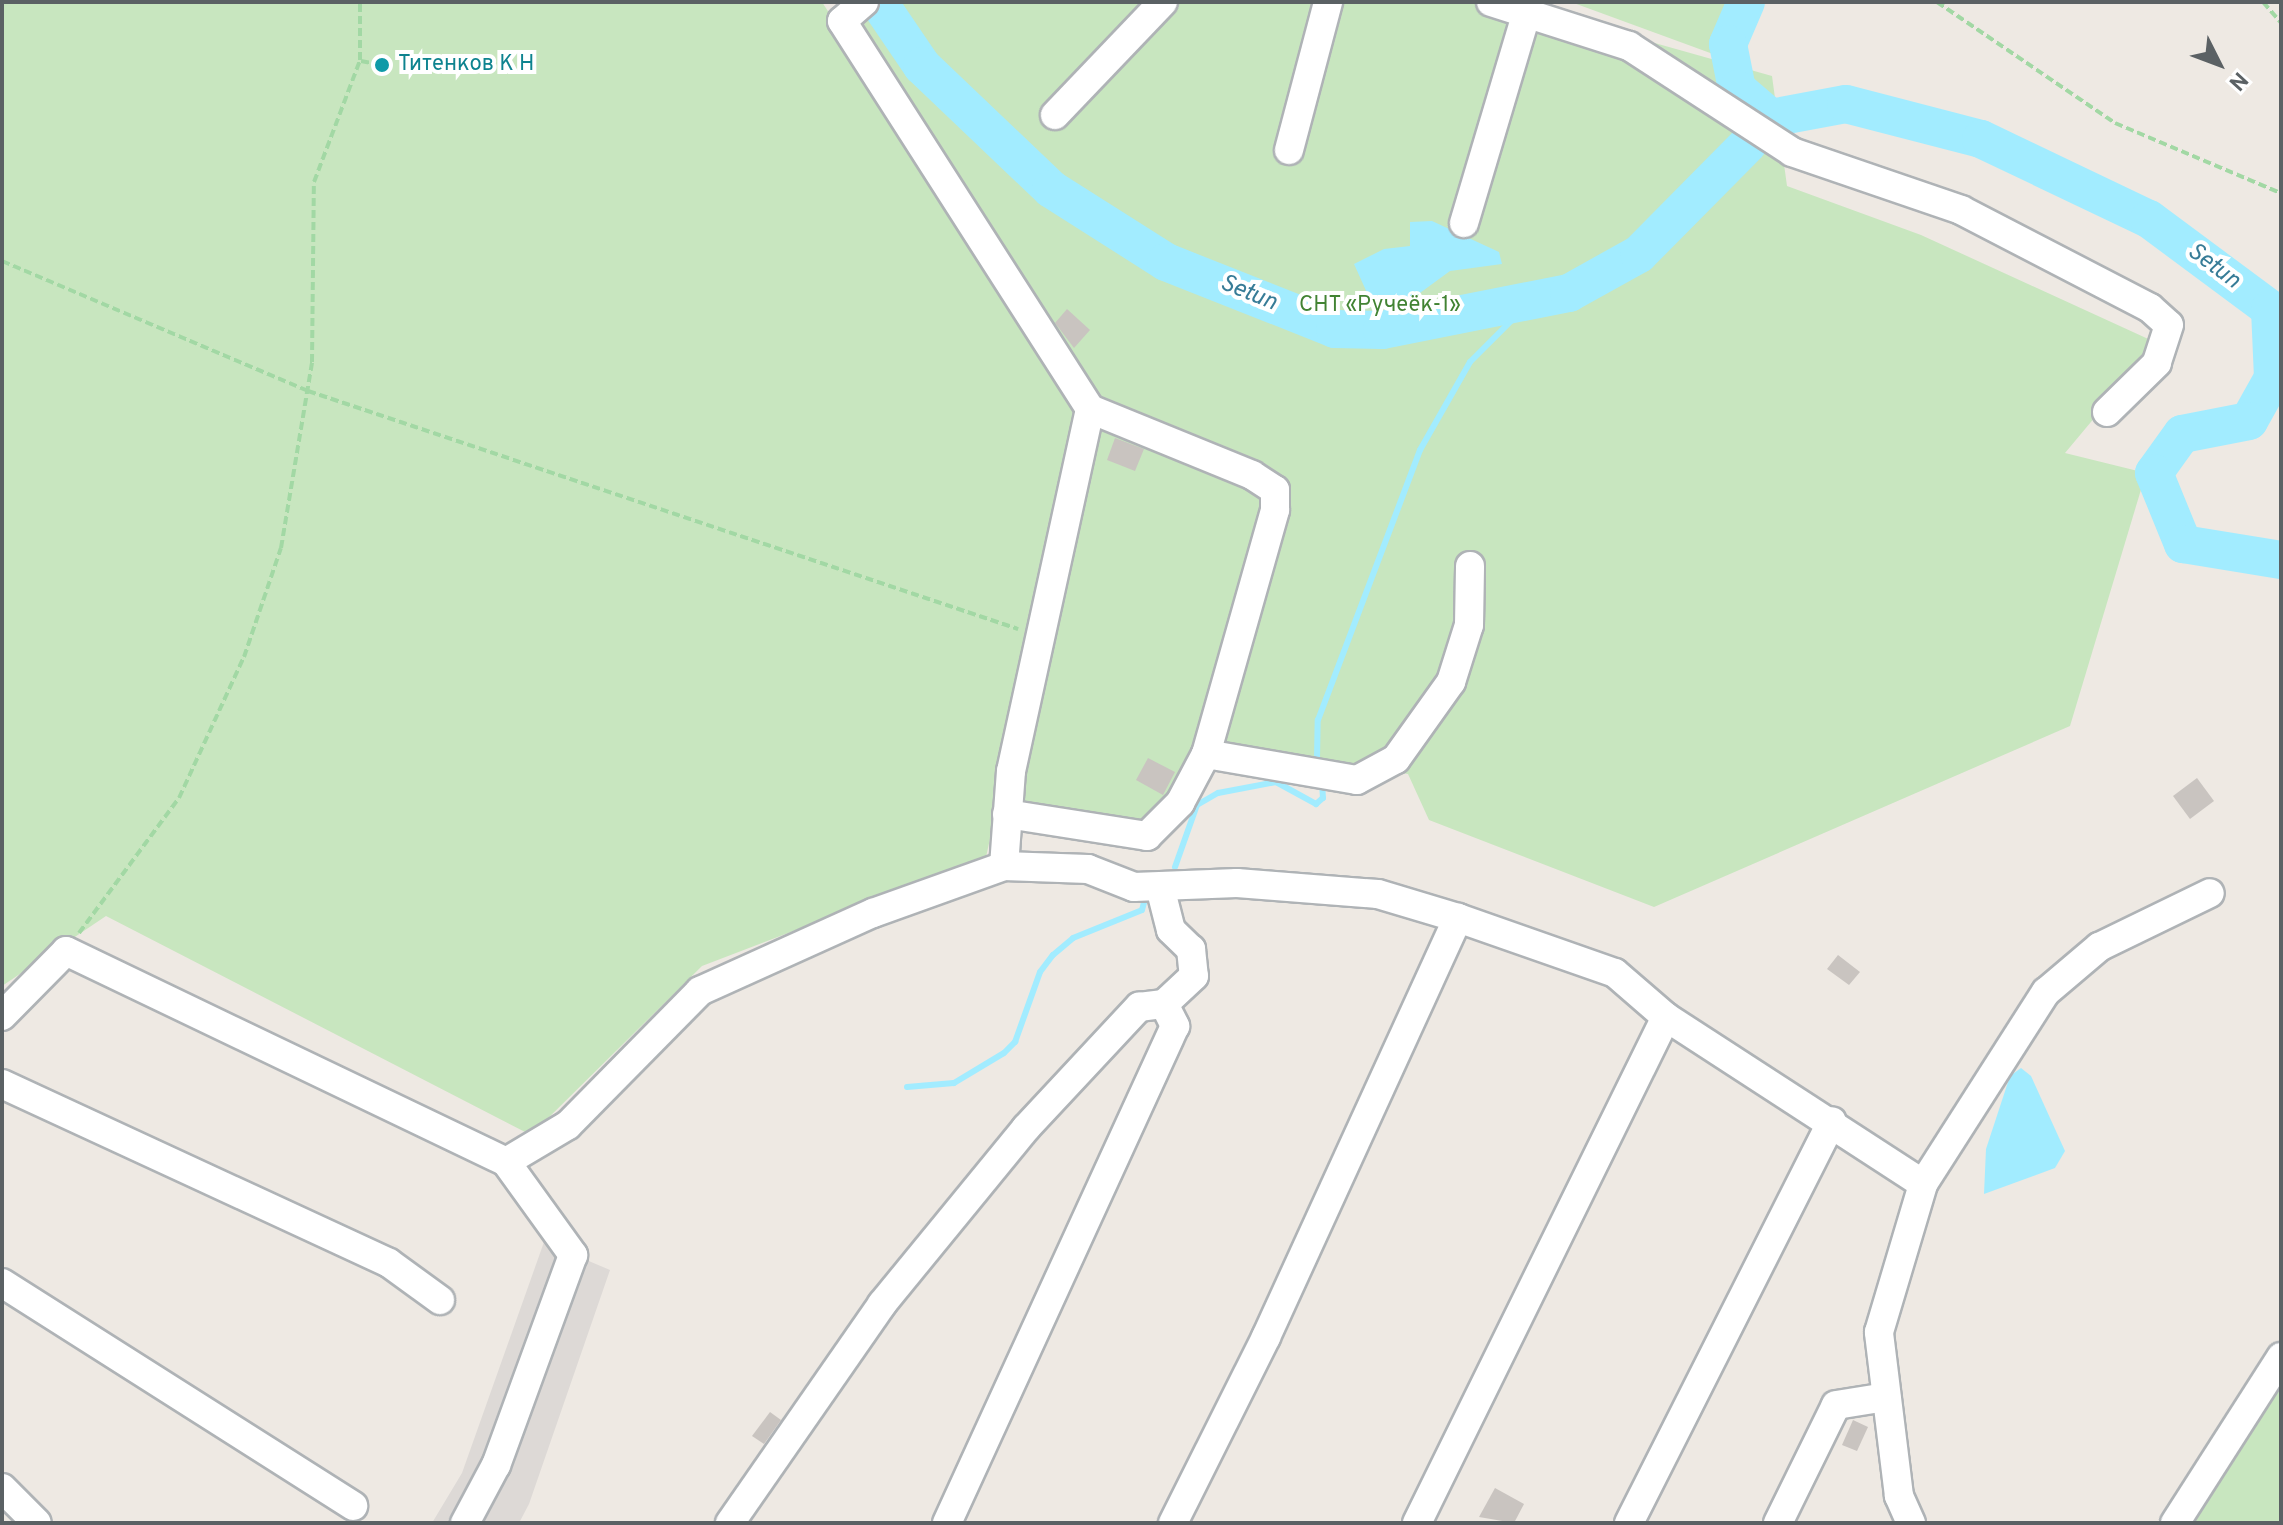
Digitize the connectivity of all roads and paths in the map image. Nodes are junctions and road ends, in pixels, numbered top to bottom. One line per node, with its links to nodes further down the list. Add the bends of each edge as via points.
1 (360, 2): 10 (path)
2 (864, 2): 18 (street, via 842,21)
3 (1163, 2): 12 (street)
4 (1328, 2): 13 (street)
5 (1491, 2): 8 (street)
6 (1937, 2): 14 (path, via 2115,123)
7 (2263, 2): 9 (path)
8 (1527, 12): 15 (street); 19 (street, via 1629,46 1792,152 1961,210 2150,308 2169,325 2157,363)
9 (2281, 23)
10 (360, 60): 11 (path); 17 (path, via 314,182)
11 (382, 65)
12 (1055, 115)
13 (1289, 150)
14 (2281, 193)
15 (1464, 223)
16 (2, 261): 17 (path)
17 (308, 391): 21 (path); 28 (path, via 281,548 244,657 179,798)
18 (1090, 409): 22 (street, via 1252,475 1275,490 1275,510); 23 (street)
19 (2107, 412)
20 (1470, 566): 22 (street, via 1469,625 1451,682 1396,759 1357,780)
21 (1035, 634)
22 (1206, 754): 23 (street, via 1180,803 1147,836)
23 (1007, 814): 24 (street)
24 (1004, 866): 25 (street, via 1088,869 1134,887); 34 (street, via 873,913 700,991 568,1125)
25 (1160, 887): 27 (street, via 1237,883 1378,894); 29 (street, via 1171,930 1191,949 1194,976)
26 (2210, 893): 35 (street, via 2099,947 2046,992)
27 (1458, 918): 31 (street, via 1615,973); 46 (street, via 1266,1337)
28 (66, 951): 30 (street); 34 (street)
29 (1164, 1004): 44 (street, via 1139,1007 1026,1128 882,1304); 45 (street, via 1175,1026)
30 (2, 1016)
31 (1666, 1017): 33 (street); 47 (street)
32 (2, 1084): 37 (street, via 389,1263)
33 (1832, 1121): 35 (street); 48 (street)
34 (506, 1162): 43 (street, via 573,1255 496,1465)
35 (1923, 1184): 39 (street, via 1879,1332)
36 (2, 1283): 41 (street)
37 (440, 1300)
38 (2281, 1358): 51 (street)
39 (1886, 1397): 49 (street, via 1836,1405); 50 (street, via 1899,1496)
40 (2, 1488): 42 (street)
41 (353, 1506)
42 (37, 1523)
43 (465, 1523)
44 (730, 1523)
45 (947, 1523)
46 (1173, 1523)
47 (1417, 1523)
48 (1629, 1523)
49 (1778, 1523)
50 (1911, 1523)
51 (2175, 1523)

